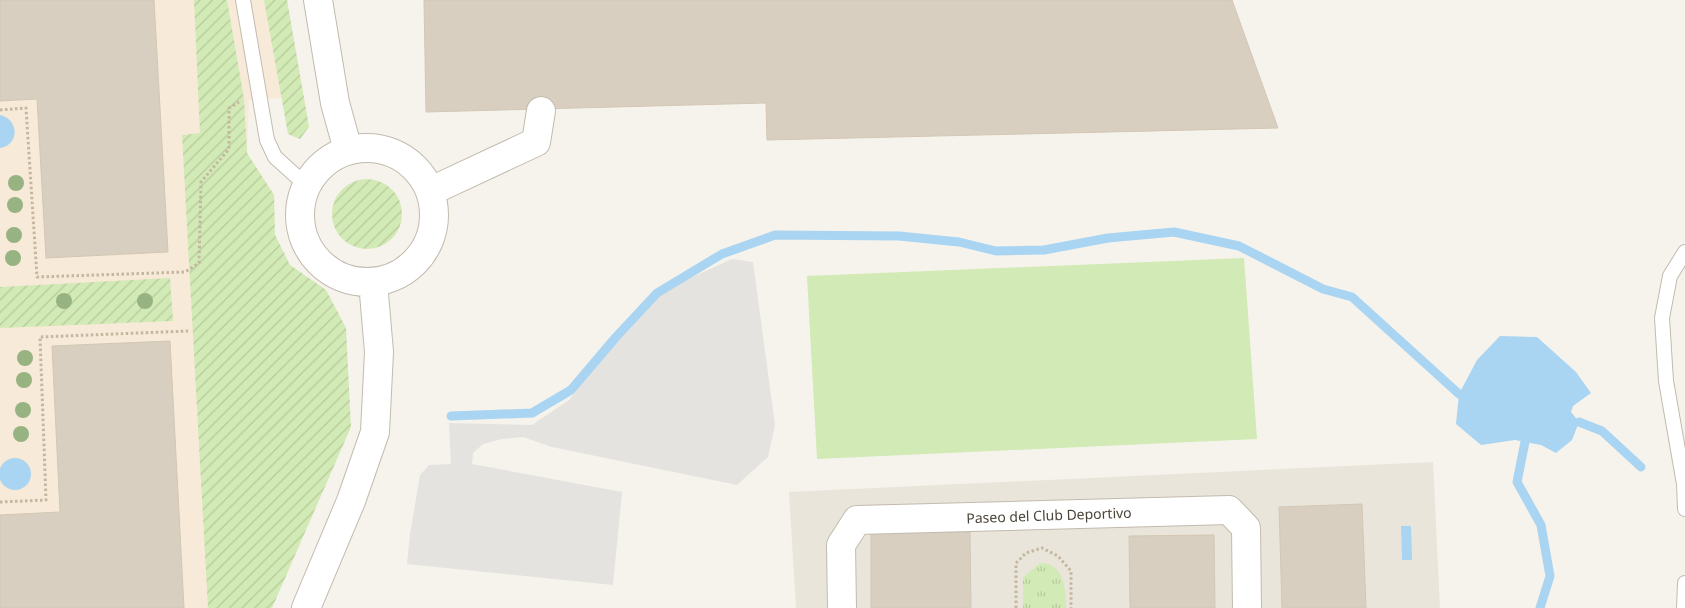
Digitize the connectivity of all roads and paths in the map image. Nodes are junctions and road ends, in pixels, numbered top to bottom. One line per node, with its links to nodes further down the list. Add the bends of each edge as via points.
1 (244, 0): 7 (lane, via 267,140 275,157)
2 (318, 0): 6 (street, via 335,103)
3 (244, 99): 4 (path, via 229,108 229,149 201,182 199,263 184,272 37,276 26,108)
4 (0, 110)
5 (541, 111): 8 (street, via 536,142)
6 (348, 150): 7 (street, via 331,157 316,169); 8 (street, via 368,147 388,150 406,159 420,173)
7 (306, 185): 10 (street, via 300,204 300,225 306,244 318,261 334,274 353,281)
8 (430, 191): 10 (street, via 434,211 433,232 424,251 411,266 393,277)
9 (1685, 252): 13 (lane, via 1670,276 1662,318 1666,380 1684,484)
10 (373, 282): 15 (street, via 379,352 375,432 351,501)
11 (188, 331): 12 (path, via 40,337 46,500)
12 (0, 502)
13 (1685, 509)
14 (1685, 583): 20 (lane)
15 (306, 608)
16 (842, 608): 19 (street, Paseo del Club Deportivo, via 841,545 857,520 1229,510 1246,528)
17 (1016, 608): 18 (path, via 1016,563 1026,553 1042,548 1058,556 1070,571)
18 (1071, 608)
19 (1247, 608)
20 (1684, 608)

